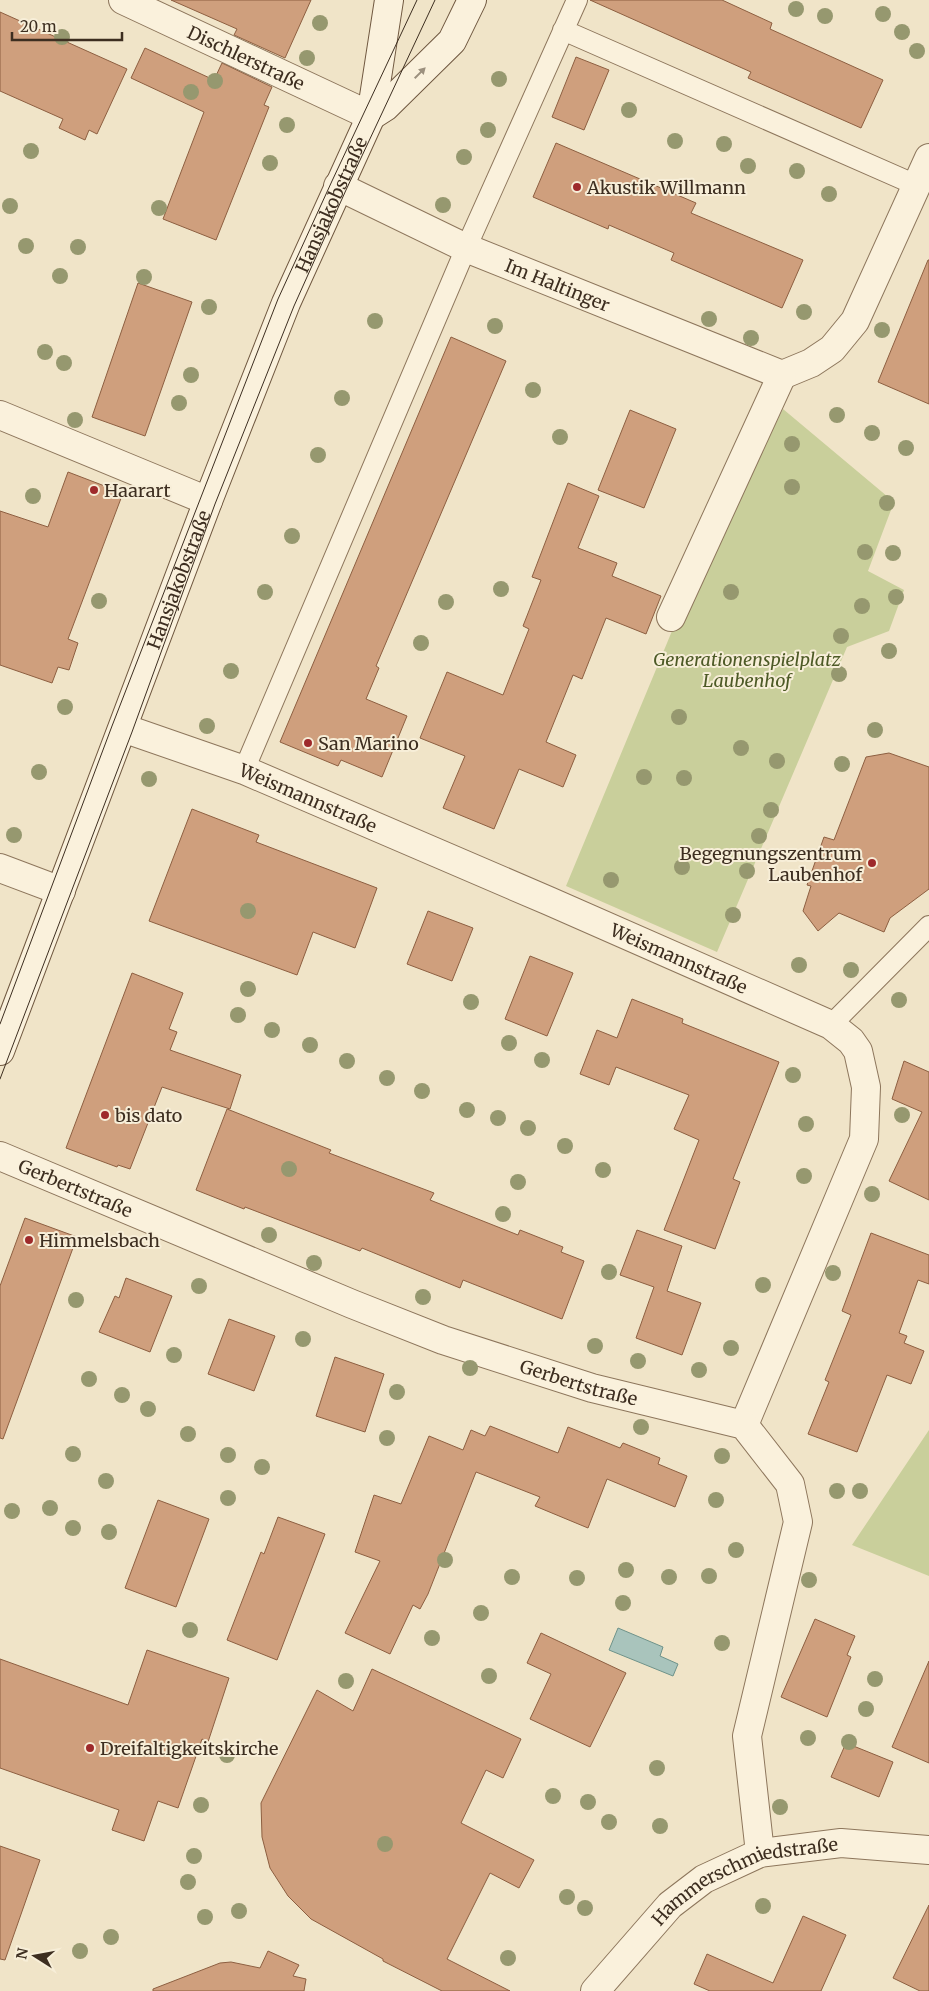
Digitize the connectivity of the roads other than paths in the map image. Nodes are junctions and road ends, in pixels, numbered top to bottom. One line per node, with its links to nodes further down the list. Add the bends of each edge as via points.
1 (123, 0): 6 (street, Dischlerstraße)
2 (389, 0): 6 (street, Hansjakobstraße)
3 (472, 0): 6 (street, Hansjakobstraße, one-way to 3, via 385,107 452,41)
4 (577, 0): 5 (lane)
5 (563, 30): 8 (lane); 10 (lane)
6 (371, 116): 9 (street, Hansjakobstraße)
7 (929, 158): 8 (street)
8 (916, 185): 11 (street, via 854,321 832,349 811,363)
9 (338, 186): 10 (street, Im Haltinger); 13 (street, Hansjakobstraße, via 286,303)
10 (466, 248): 11 (street, Im Haltinger); 16 (lane)
11 (782, 375): 14 (street)
12 (0, 415): 13 (street)
13 (208, 501): 15 (street, Hansjakobstraße)
14 (671, 616)
15 (123, 728): 16 (street, Weismannstraße); 18 (street, Hansjakobstraße)
16 (244, 770): 20 (street, Weismannstraße)
17 (0, 868): 18 (street)
18 (61, 891): 21 (street, Hansjakobstraße)
19 (929, 926): 20 (lane)
20 (831, 1025): 23 (street, Weismannstraße, via 858,1051 866,1087 864,1139)
21 (0, 1051)
22 (0, 1156): 23 (street, Gerbertstraße, via 443,1340 592,1388)
23 (744, 1426): 25 (street, via 790,1484 798,1522 747,1736)
24 (929, 1850): 25 (street, Hammerschmiedstraße, via 841,1843)
25 (760, 1854): 26 (street, Hammerschmiedstraße, via 704,1879 670,1905)
26 (595, 1991)

